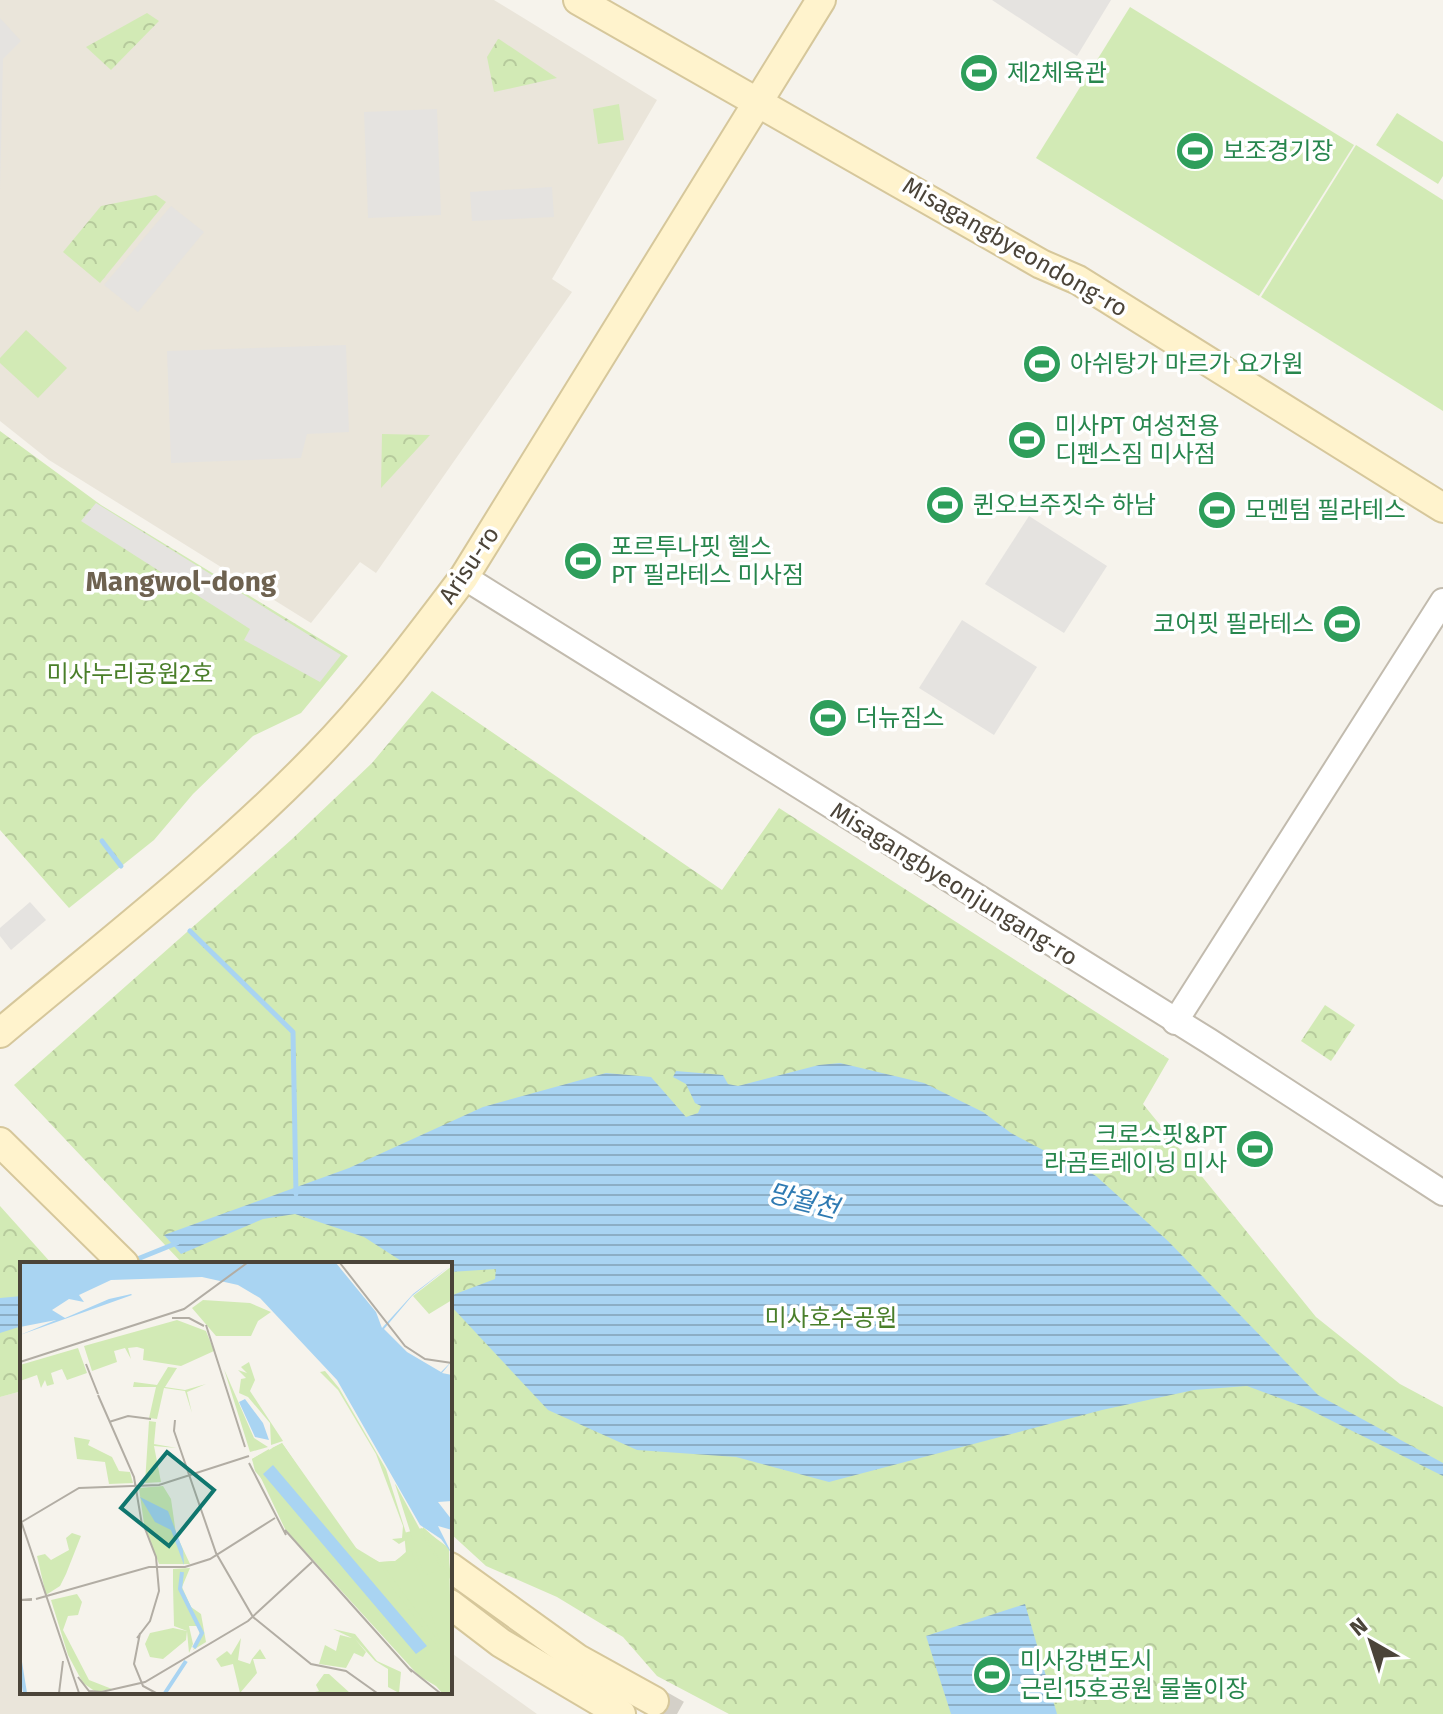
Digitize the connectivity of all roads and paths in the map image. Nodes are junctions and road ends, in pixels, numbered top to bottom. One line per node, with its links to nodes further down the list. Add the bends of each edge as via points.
1 (578, 0): 3 (main road, Misagangbyeondong-ro)
2 (821, 0): 3 (main road, Arisu-ro)
3 (755, 103): 4 (main road, Misagangbyeondong-ro, via 1078,280); 5 (main road, Arisu-ro)
4 (1443, 508)
5 (464, 577): 7 (street, Misagangbyeonjungang-ro); 8 (main road, Arisu-ro, via 317,756)
6 (1443, 601): 7 (street)
7 (1175, 1022): 10 (street, Misagangbyeonjungang-ro)
8 (0, 1033)
9 (0, 1142): 11 (main road)
10 (1443, 1193)
11 (122, 1262)
12 (452, 1568): 14 (main road, via 578,1659)
13 (452, 1606): 15 (main road, via 501,1643)
14 (654, 1701)
15 (621, 1714)

